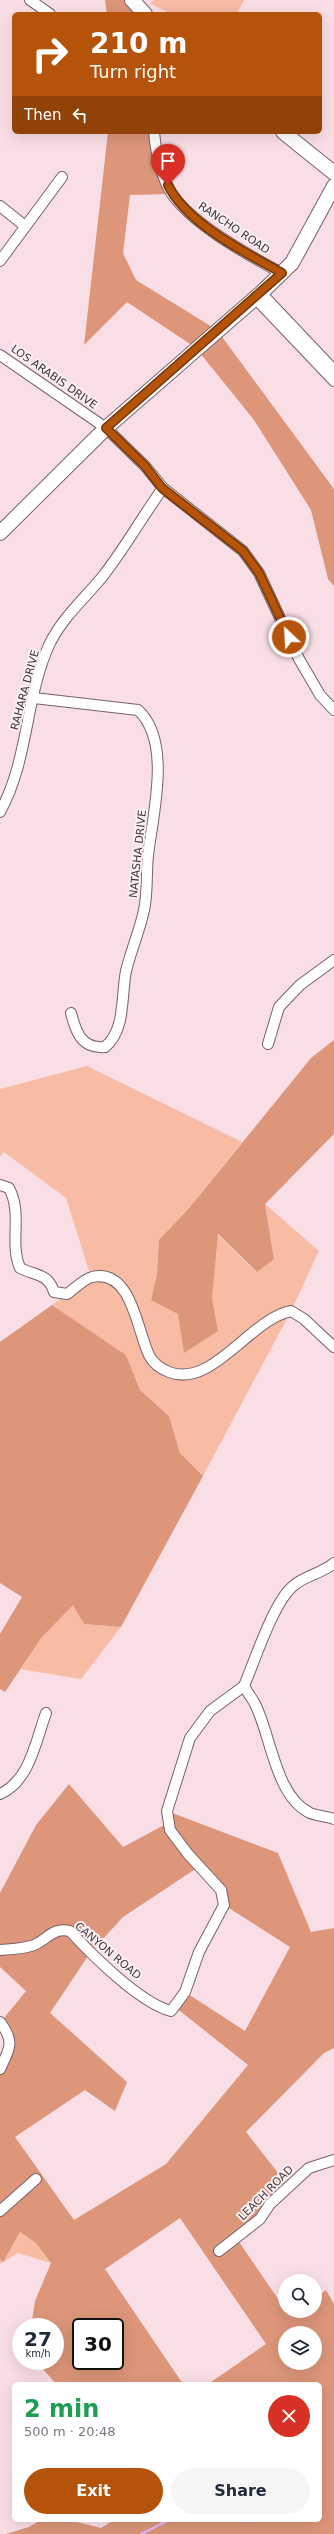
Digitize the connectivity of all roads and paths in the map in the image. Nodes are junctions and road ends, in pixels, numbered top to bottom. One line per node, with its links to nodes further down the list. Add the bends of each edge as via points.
1 (30, 0): 3 (street)
2 (132, 0): 4 (street)
3 (47, 12)
4 (143, 12)
5 (154, 134): 14 (street, RANCHO ROAD, via 156,154 164,176 172,194 188,212 252,257)
6 (285, 134): 7 (street)
7 (334, 173)
8 (62, 177): 12 (street, via 33,219)
9 (334, 186): 10 (street)
10 (330, 202): 14 (street, via 302,247)
11 (0, 206): 12 (street)
12 (25, 226): 13 (street)
13 (0, 261)
14 (282, 273): 15 (street)
15 (258, 295): 17 (street); 18 (street); 19 (street)
16 (0, 355): 19 (street, LOS ARABIS DRIVE)
17 (334, 370)
18 (334, 381)
19 (106, 428): 20 (street, LOS ARABIS DRIVE, via 145,466); 21 (street)
20 (162, 488): 22 (street, RAHARA DRIVE, via 103,576 69,613 51,642); 23 (street, LOS ARABIS DRIVE, via 243,551 259,573 299,659 320,695)
21 (0, 532)
22 (34, 698): 24 (street, RAHARA DRIVE, via 16,774); 26 (street, NATASHA DRIVE, via 138,710 152,728 157,752 156,796 146,874 147,890 144,910 126,971 117,1034 105,1047 94,1048 80,1037)
23 (334, 710)
24 (0, 812)
25 (334, 960): 27 (street, via 300,985 279,1007)
26 (71, 1013)
27 (268, 1044)
28 (0, 1186): 29 (street, via 9,1188 15,1199 16,1259 20,1268 51,1282 54,1292 67,1294 91,1277 106,1276 121,1286 135,1311 149,1355 157,1365 170,1372 185,1376 202,1372 280,1313 291,1311 304,1319)
29 (334, 1347)
30 (334, 1563): 31 (street, via 304,1577 291,1587 280,1603)
31 (244, 1686): 34 (street, via 256,1704 288,1791 298,1805 310,1813); 35 (street, CANYON ROAD, via 210,1711 190,1738 167,1811 170,1830 188,1854 222,1890 224,1905 199,1952 185,1992 175,2007 171,2011 161,2008 116,1976 70,1931 62,1929 35,1944)
32 (46, 1713): 33 (street, via 26,1772)
33 (0, 1794)
34 (334, 1818)
35 (0, 1950)
36 (0, 2022): 37 (street, via 10,2037 10,2047)
37 (0, 2069)
38 (334, 2160): 41 (street, LEACH ROAD, via 308,2168 270,2204 260,2219)
39 (36, 2179): 40 (street)
40 (0, 2211)
41 (219, 2251)

